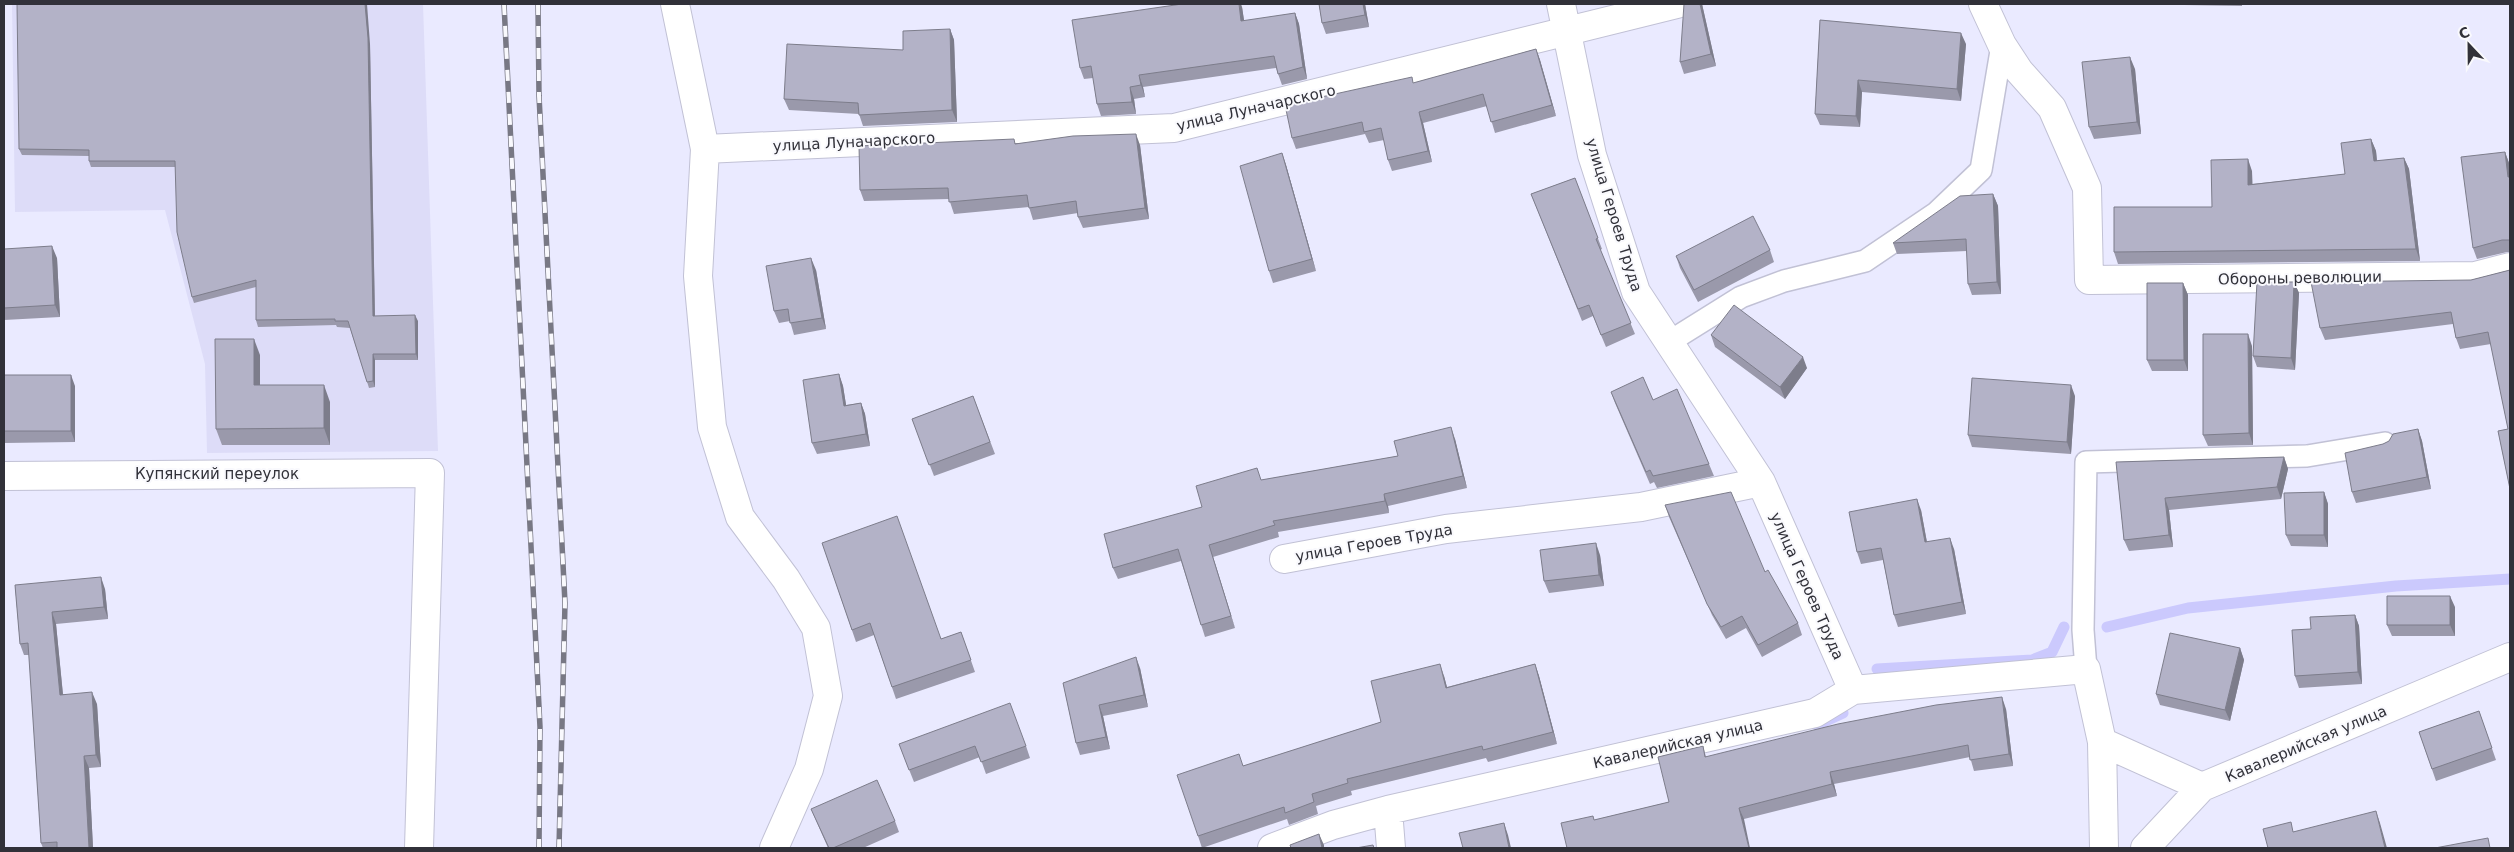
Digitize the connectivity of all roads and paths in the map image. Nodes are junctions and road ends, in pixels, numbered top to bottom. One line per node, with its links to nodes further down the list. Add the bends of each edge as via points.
1 (675, 4): 7 (street)
2 (1561, 4): 5 (street, улица Героев Труда)
3 (1677, 4): 5 (street, улица Луначарского)
4 (1982, 4): 6 (street)
5 (1568, 32): 7 (street, улица Луначарского, via 1174,128); 9 (street, улица Героев Труда, via 1592,155 1636,292)
6 (2002, 45): 8 (street, Обороны революции, via 2018,71 2052,108 2087,188 2089,280 2475,276); 9 (lane, via 1980,170 1936,213 1865,261 1784,281 1741,297)
7 (705, 149): 21 (street, via 698,276 712,426 740,517 786,579 816,628 828,696 808,770)
8 (2510, 267)
9 (1669, 342): 12 (street, улица Героев Труда)
10 (2385, 442): 15 (lane, via 2307,456 2086,462 2083,630)
11 (4, 476): 20 (street, Купянский переулок, via 430,473)
12 (1760, 482): 13 (street, улица Героев Труда, via 1641,506 1446,529); 16 (street, улица Героев Труда)
13 (1284, 559)
14 (2510, 657): 18 (street, Кавалерийская улица)
15 (2086, 669): 16 (street, Кавалерийская улица); 17 (street)
16 (1853, 690): 19 (street, Кавалерийская улица, via 1815,714)
17 (2102, 742): 18 (street); 24 (street)
18 (2202, 787): 25 (street)
19 (1388, 810): 22 (street, Кавалерийская улица, via 1333,824); 23 (street)
20 (419, 848)
21 (774, 848)
22 (1272, 848)
23 (1391, 848)
24 (2104, 848)
25 (2146, 848)

